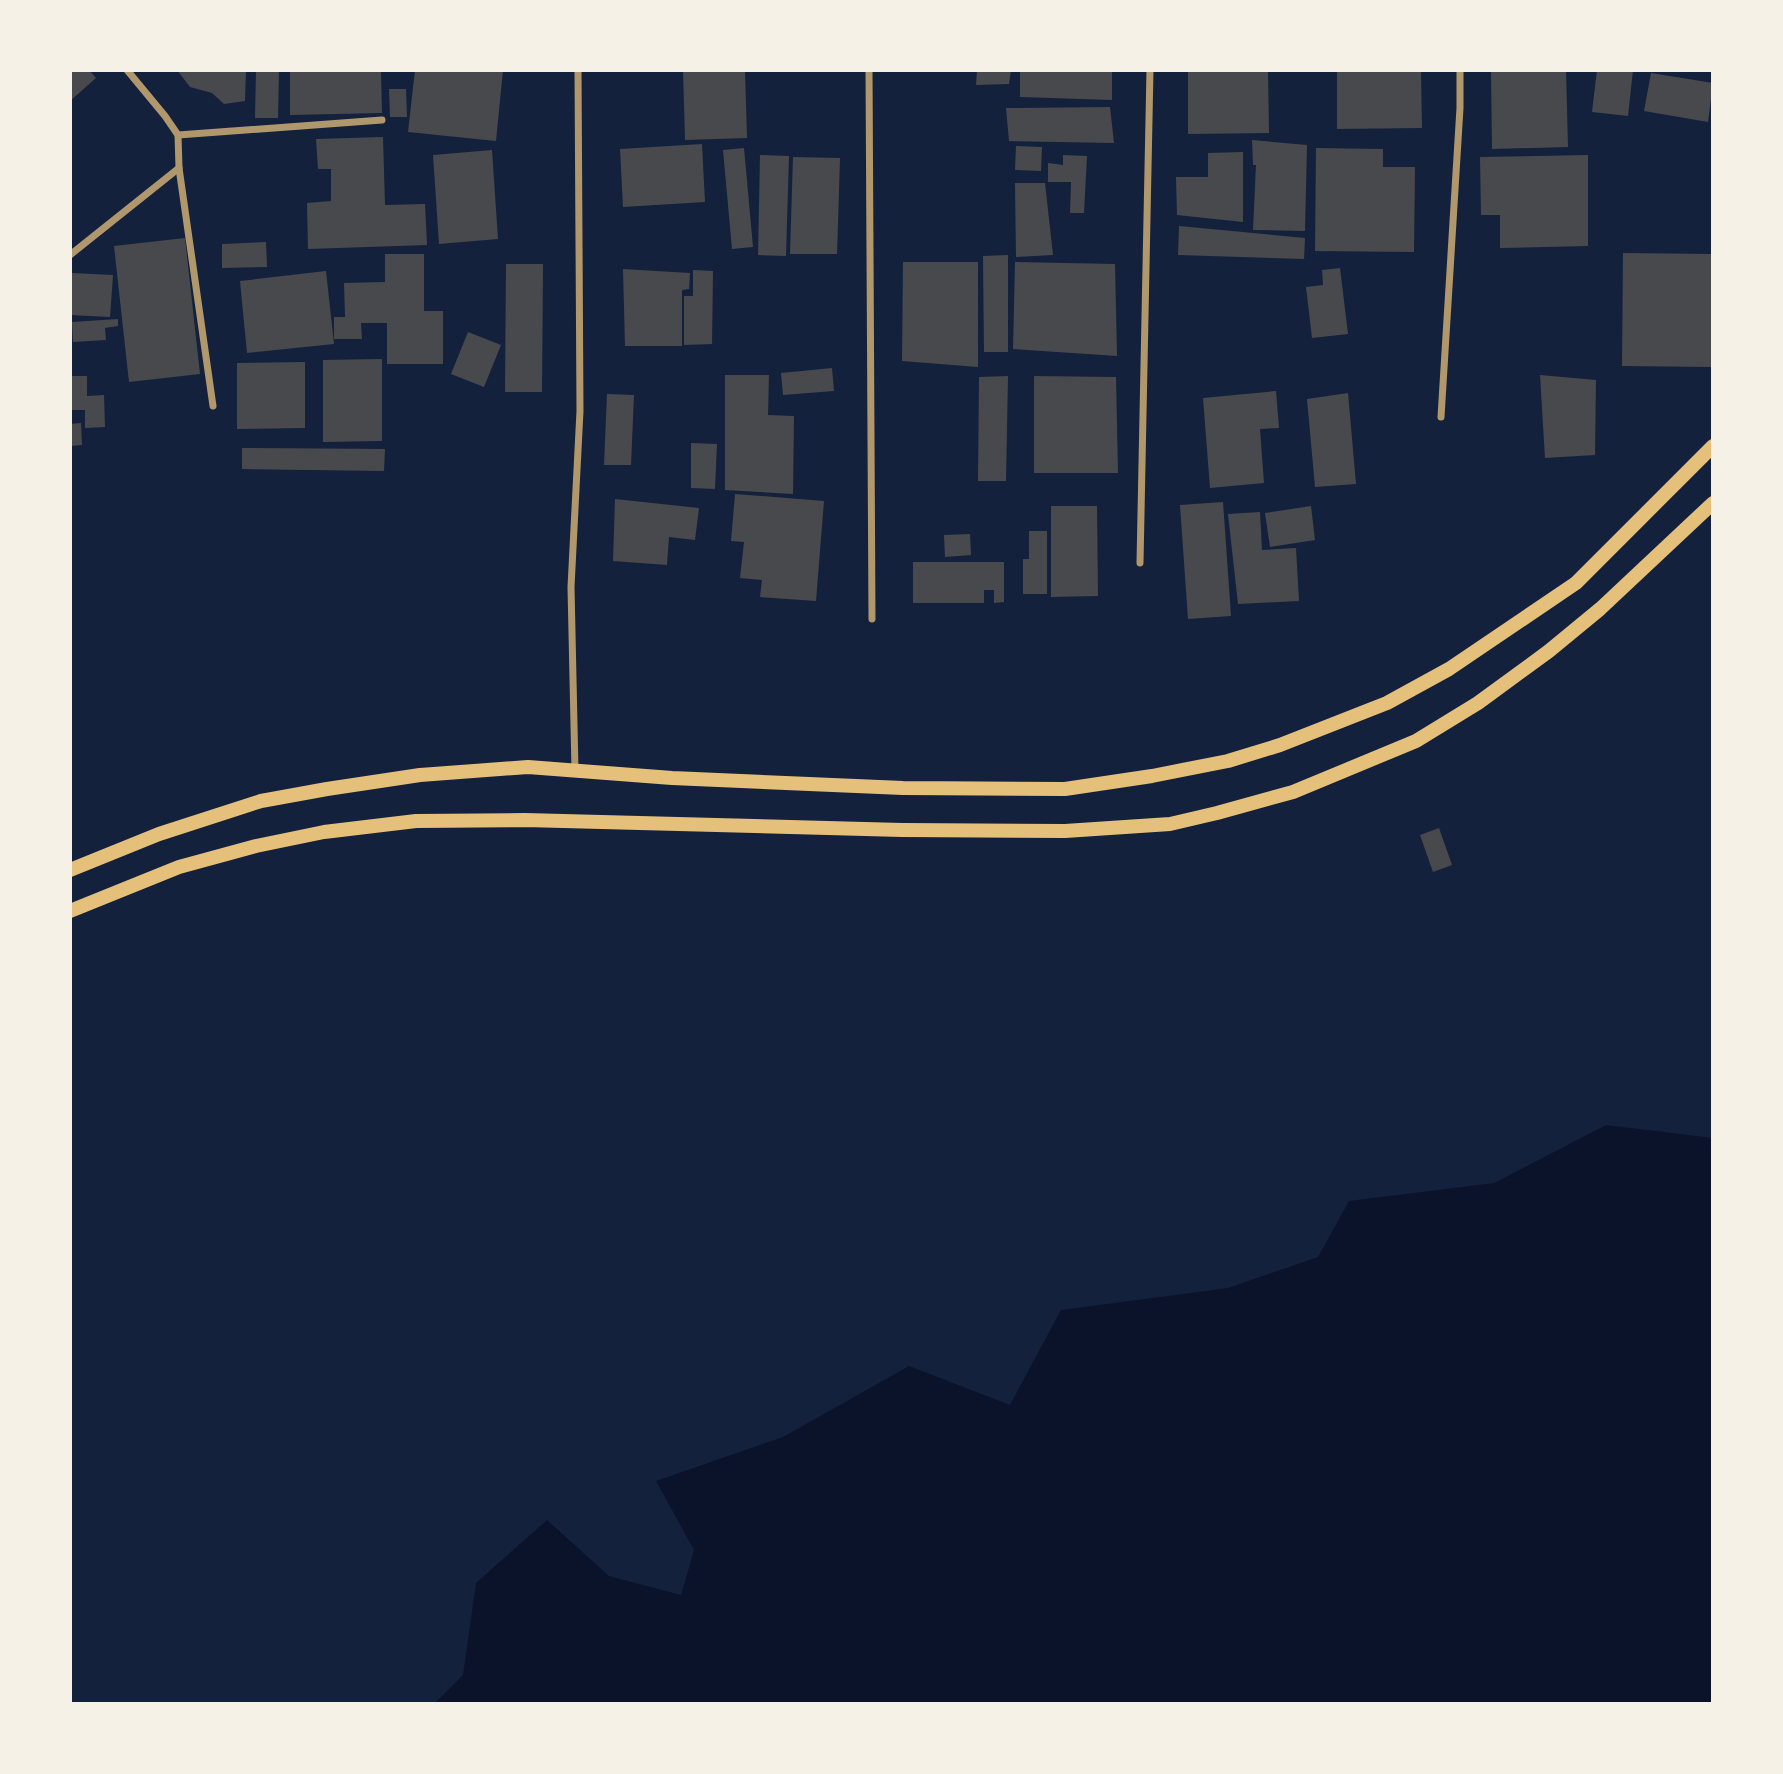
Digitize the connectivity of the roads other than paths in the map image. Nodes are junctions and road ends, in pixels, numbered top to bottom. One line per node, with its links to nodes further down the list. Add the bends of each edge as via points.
1 (127, 70): 7 (street)
2 (578, 70): 16 (street, via 580,411 571,587)
3 (869, 70): 15 (street)
4 (1150, 70): 14 (street)
5 (1460, 70): 11 (street)
6 (382, 120): 7 (street)
7 (178, 135): 8 (street)
8 (179, 168): 9 (street); 10 (street)
9 (70, 255)
10 (213, 406)
11 (1441, 417)
12 (1713, 446): 16 (main road, via 1576,583 1449,669 1387,703 1228,761 1065,789 903,788)
13 (1713, 503): 18 (main road, via 1600,609 1478,703 1416,741 1305,787 1217,813 1170,824 1065,831 416,821 256,846 179,867)
14 (1140, 563)
15 (872, 619)
16 (575, 770): 17 (main road, via 528,767 420,775 261,801 159,834)
17 (70, 870)
18 (70, 911)

